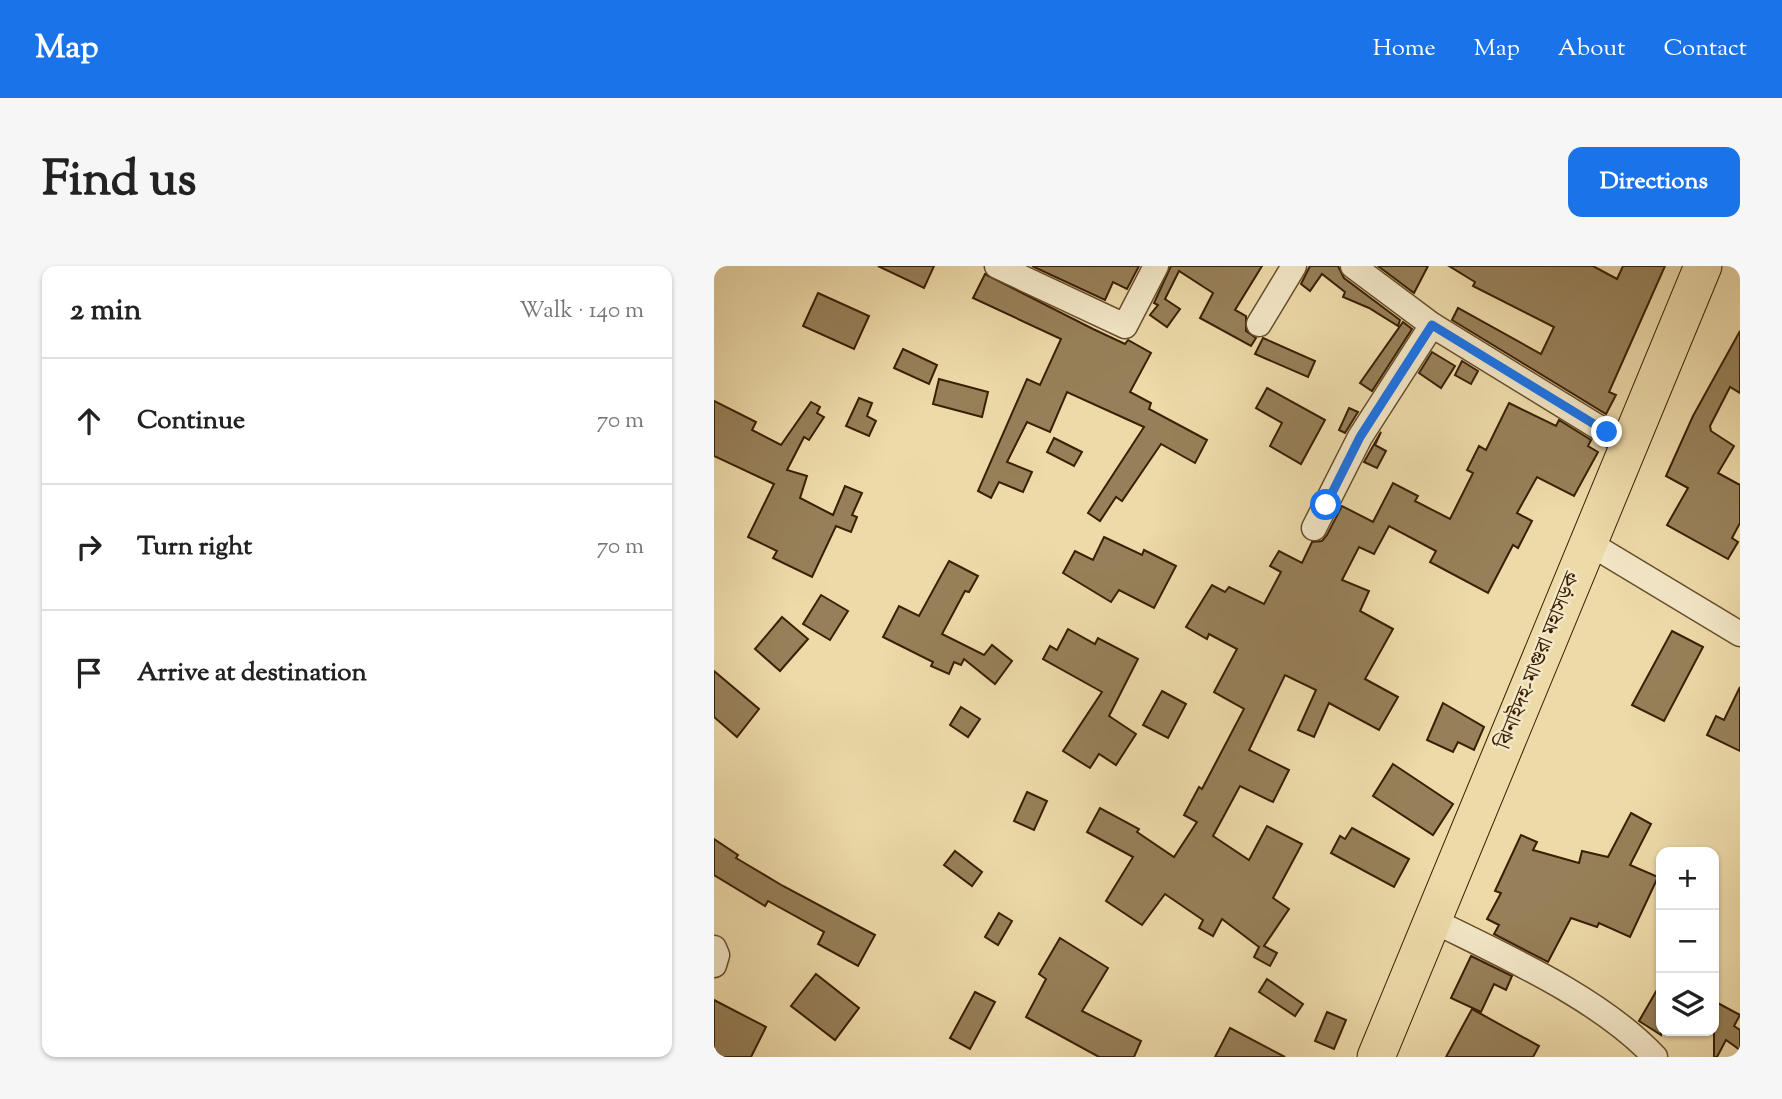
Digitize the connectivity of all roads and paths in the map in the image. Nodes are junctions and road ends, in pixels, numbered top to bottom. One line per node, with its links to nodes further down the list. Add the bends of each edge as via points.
1 (997, 266): 2 (street, via 1125,326)
2 (1156, 266)
3 (1294, 266): 6 (street)
4 (1353, 266): 7 (street)
5 (1703, 266): 8 (highway, ঝিনাইদহ-মাগুরা মহাসড়ক)
6 (1259, 324)
7 (1432, 325): 8 (street); 9 (street, via 1360,437)
8 (1629, 446): 10 (highway, ঝিনাইদহ-মাগুরা মহাসড়ক)
9 (1314, 528)
10 (1588, 543): 11 (street); 12 (highway, ঝিনাইদহ-মাগুরা মহাসড়ক)
11 (1740, 634)
12 (1432, 920): 15 (highway, ঝিনাইদহ-মাগুরা মহাসড়ক); 16 (street, via 1551,980 1641,1042)
13 (714, 948): 14 (street)
14 (714, 965)
15 (1376, 1057)
16 (1655, 1057)

